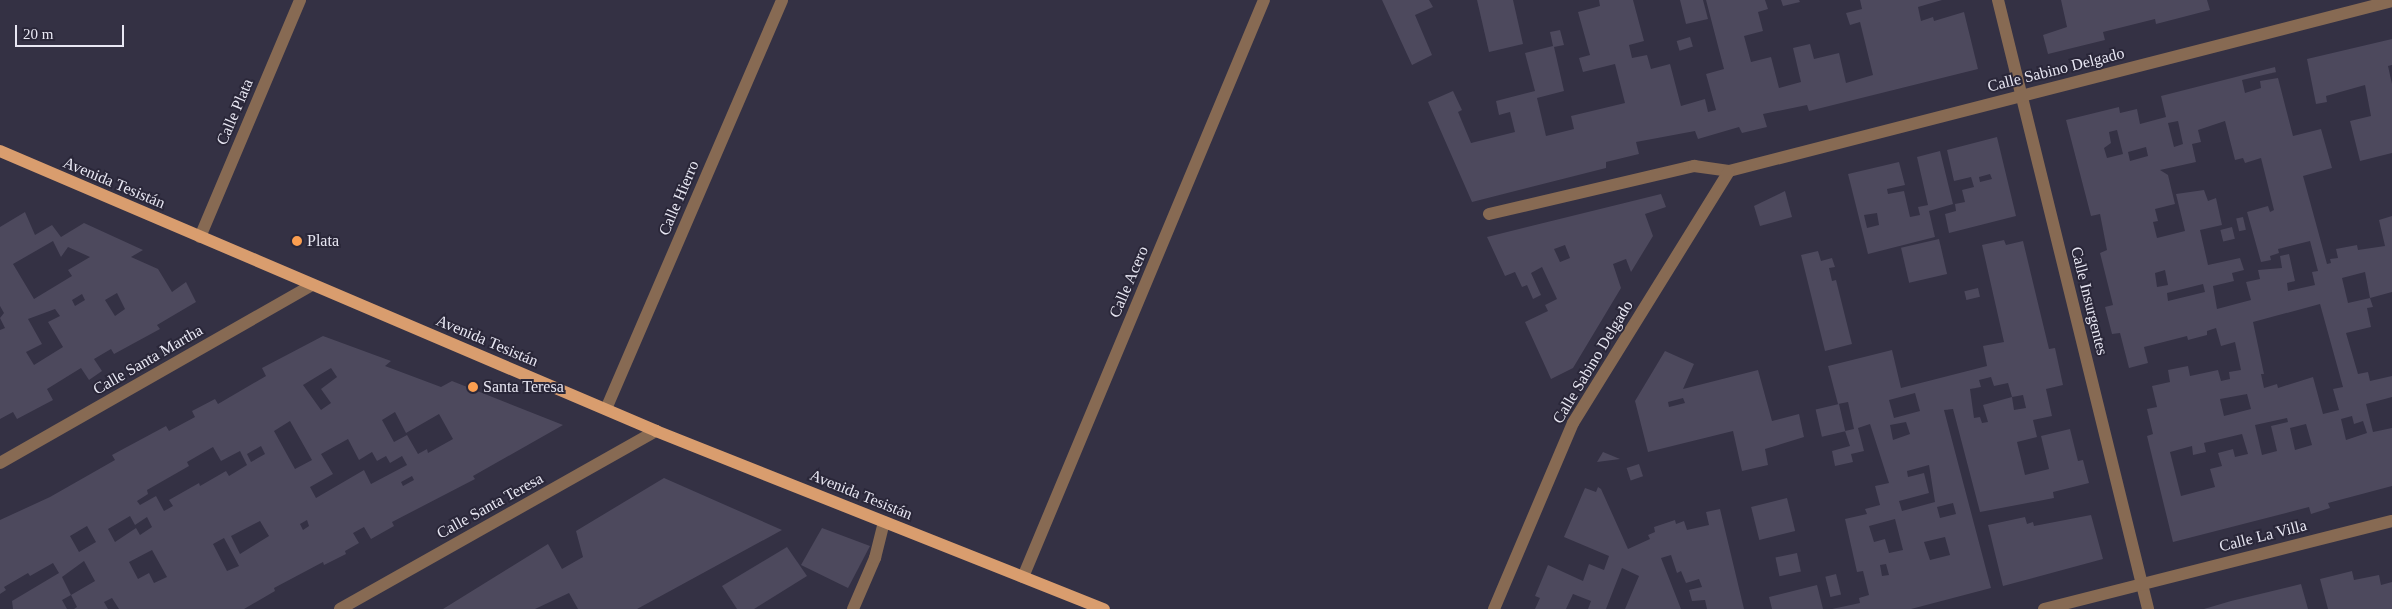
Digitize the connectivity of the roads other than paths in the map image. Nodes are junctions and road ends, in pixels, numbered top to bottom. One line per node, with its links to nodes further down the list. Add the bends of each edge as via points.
1 (300, 0): 10 (street, Calle Plata)
2 (782, 0): 12 (street, Calle Hierro)
3 (1264, 0): 17 (street, Calle Acero)
4 (1998, 0): 6 (street, Calle Insurgentes)
5 (2392, 1): 6 (street, Calle Sabino Delgado)
6 (2022, 95): 8 (street, Calle Sabino Delgado); 18 (street, Calle Insurgentes)
7 (0, 151): 10 (main road, Avenida Tesistán)
8 (1729, 171): 9 (street, Calle Sabino Delgado, via 1694,166); 22 (street, Calle Sabino Delgado, via 1573,423)
9 (1489, 214)
10 (200, 238): 11 (main road, Avenida Tesistán)
11 (312, 285): 12 (main road, Avenida Tesistán); 14 (street, Calle Santa Martha)
12 (606, 409): 13 (main road, Avenida Tesistán)
13 (656, 432): 16 (main road, Avenida Tesistán); 19 (street, Calle Santa Teresa)
14 (0, 463)
15 (2392, 521): 18 (street, Calle La Villa)
16 (884, 522): 17 (main road, Avenida Tesistán); 20 (street, via 875,558)
17 (1023, 577): 21 (main road, Avenida Tesistán)
18 (2141, 584): 23 (street, Calle La Villa); 24 (street, Calle Insurgentes)
19 (340, 609)
20 (853, 609)
21 (1104, 609)
22 (1494, 609)
23 (2044, 609)
24 (2148, 609)

